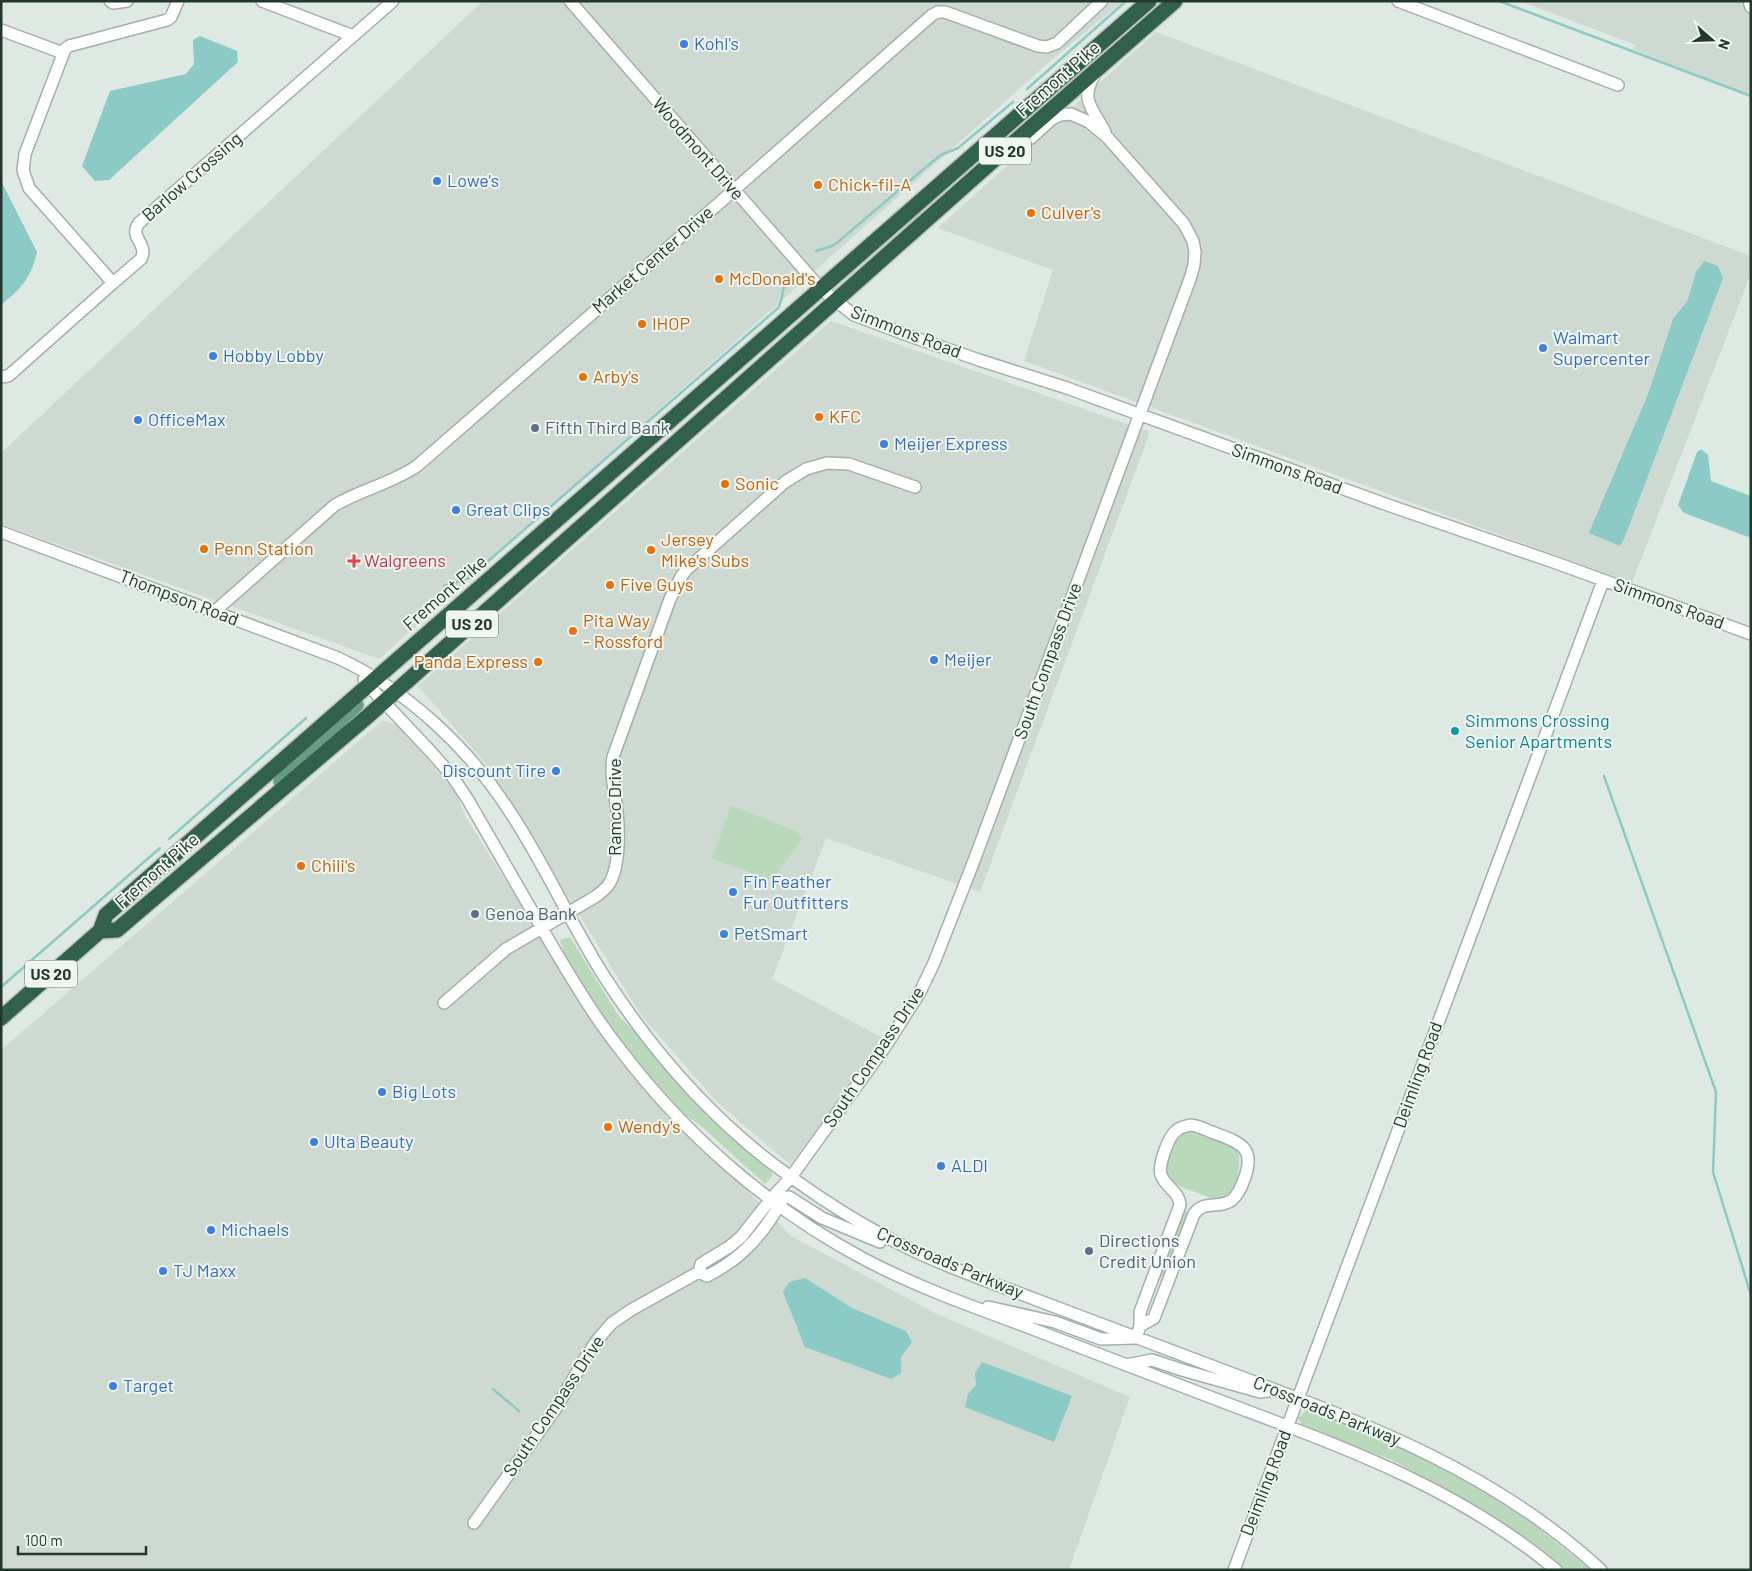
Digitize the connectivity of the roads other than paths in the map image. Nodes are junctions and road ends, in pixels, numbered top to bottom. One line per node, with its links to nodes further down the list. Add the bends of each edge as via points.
1 (110, 1): 2 (street)
2 (127, 1)
3 (178, 1): 16 (street, via 171,17 166,20 69,46)
4 (262, 1): 12 (street)
5 (393, 1): 15 (street, Barlow Crossing)
6 (570, 1): 21 (street, Woodmont Drive)
7 (1102, 1): 21 (street, Market Center Drive, via 1057,43 1047,47 945,12 932,15)
8 (1149, 1): 23 (highway, Fremont Pike / US 20)
9 (1398, 1): 18 (street)
10 (1749, 1): 13 (street)
11 (1166, 3): 17 (highway, Fremont Pike, via 1152,10 1104,54)
12 (276, 4): 15 (street)
13 (1751, 7)
14 (1, 30): 16 (street)
15 (353, 36): 22 (street, Barlow Crossing, via 139,223 135,234 143,247 142,256)
16 (63, 53): 22 (street, via 25,154 23,170 29,188)
17 (1094, 73): 19 (street, South Compass Drive, via 1088,85 1087,98); 20 (highway, Fremont Pike / US 20)
18 (1618, 85)
19 (1108, 138): 20 (street, South Compass Drive, via 1083,118 1066,114 1052,119 1031,138); 25 (street, South Compass Drive, via 1184,224 1195,252 1190,279)
20 (1013, 143): 23 (highway, Fremont Pike / US 20)
21 (734, 190): 23 (street, Woodmont Drive); 29 (street, Market Center Drive, via 417,466 334,506)
22 (113, 283): 24 (street, via 14,371)
23 (828, 295): 25 (street, Simmons Road, via 854,314 910,336); 31 (highway, Fremont Pike / US 20); 32 (highway, Fremont Pike / US 20, via 660,456)
24 (1, 377)
25 (1139, 414): 28 (street, Simmons Road); 39 (street, South Compass Drive, via 934,963 904,1019)
26 (915, 488): 34 (street, Ramco Drive, via 848,464 827,463 806,469 785,482 680,577 613,757 617,814 614,874 604,891)
27 (1, 532): 29 (street, Thompson Road)
28 (1603, 581): 30 (street, Simmons Road); 49 (street, Deimling Road)
29 (214, 612): 31 (street, Thompson Road, via 355,666)
30 (1751, 634)
31 (372, 684): 32 (street, Thompson Road); 33 (main road, via 306,759 250,808); 36 (highway, Fremont Pike / US 20, via 106,915)
32 (389, 697): 33 (highway, Fremont Pike / US 20); 34 (street, Crossroads Parkway, via 448,737 492,786); 35 (street, Crossroads Parkway, via 468,800)
33 (232, 832): 36 (highway, Fremont Pike / US 20, via 117,930)
34 (568, 914): 35 (street, Ramco Drive); 39 (street, Crossroads Parkway, via 618,998 665,1060 709,1107)
35 (542, 928): 37 (street, Ramco Drive, via 506,949); 40 (street, Crossroads Parkway, via 596,1017 647,1083 700,1140 729,1166)
36 (100, 931): 38 (highway, US 20)
37 (444, 1003)
38 (1, 1018)
39 (791, 1177): 40 (street, South Compass Drive); 41 (street, Crossroads Parkway, via 837,1209)
40 (778, 1201): 41 (street, via 789,1197 822,1218); 44 (street, Crossroads Parkway, via 822,1235 861,1258 931,1291); 51 (street, South Compass Drive, via 729,1247 702,1264 699,1272 612,1323 586,1356 556,1408)
41 (934, 1260): 46 (street, Crossroads Parkway)
42 (1152, 1281): 43 (street); 43 (street, via 1180,1205 1178,1195 1162,1176 1160,1166 1173,1134 1186,1126 1196,1126 1233,1140 1248,1156 1240,1190 1230,1201 1198,1208); 45 (street, via 1140,1312)
43 (1166, 1287): 45 (street, via 1154,1318)
44 (972, 1306): 46 (street, via 992,1307 1055,1322 1100,1339); 47 (street, Crossroads Parkway)
45 (1140, 1326): 46 (street)
46 (1136, 1338): 48 (street, Crossroads Parkway)
47 (1126, 1365): 48 (street, via 1152,1360 1260,1392); 50 (street, Crossroads Parkway)
48 (1276, 1390): 49 (street, Crossroads Parkway)
49 (1298, 1398): 50 (street, Deimling Road); 54 (street, Crossroads Parkway, via 1391,1436 1464,1472 1530,1513)
50 (1287, 1426): 52 (street, Deimling Road); 53 (street, Crossroads Parkway, via 1407,1475 1448,1496 1513,1537)
51 (474, 1524)
52 (1234, 1570)
53 (1556, 1570)
54 (1601, 1570)

